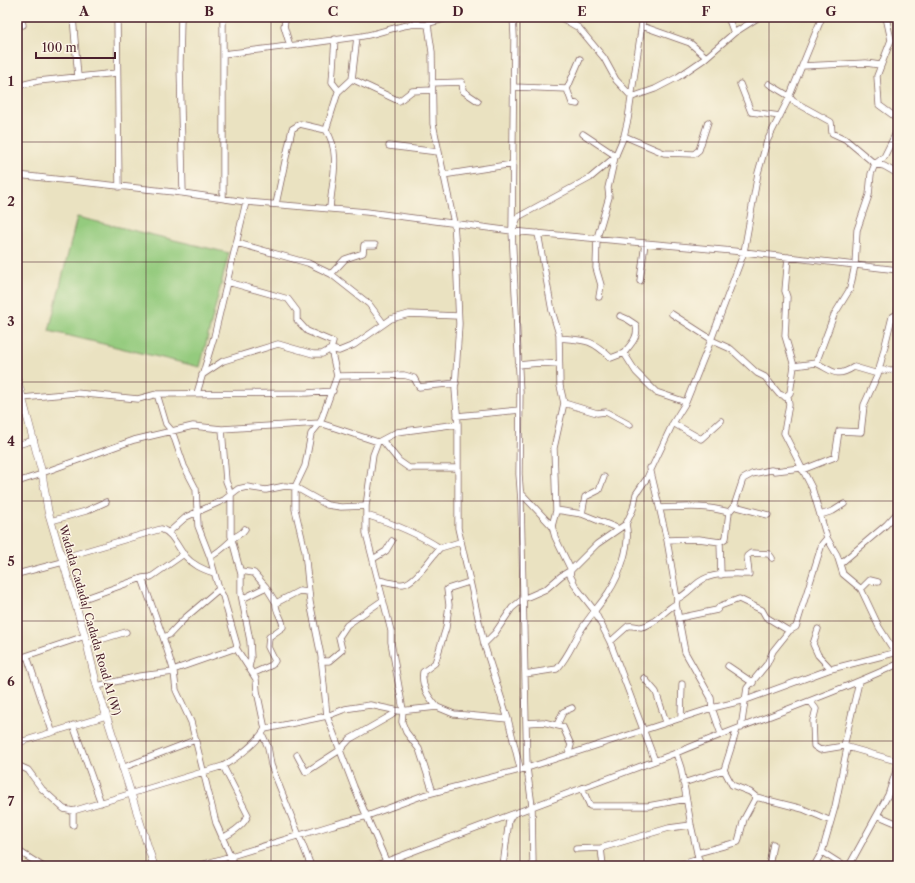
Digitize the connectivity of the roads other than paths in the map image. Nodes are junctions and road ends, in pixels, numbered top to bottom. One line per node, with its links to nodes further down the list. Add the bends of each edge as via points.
1 (22, 17): 17 (street)
2 (73, 17): 30 (street)
3 (117, 17): 29 (street)
4 (181, 17): 60 (street)
5 (223, 17): 24 (street)
6 (286, 17): 23 (street, via 284,26)
7 (414, 17): 18 (street)
8 (451, 17): 16 (street)
9 (513, 17): 36 (street)
10 (560, 17): 41 (street, via 579,28)
11 (643, 17): 19 (street)
12 (728, 17): 20 (street)
13 (759, 17): 20 (street)
14 (822, 17): 28 (street)
15 (886, 17): 27 (street, via 891,40)
16 (428, 22): 18 (street); 32 (street)
17 (23, 24)
18 (419, 24): 21 (street, via 393,27)
19 (642, 26): 25 (street, via 690,43); 41 (street)
20 (734, 33): 25 (street)
21 (357, 37): 22 (street); 31 (street)
22 (335, 39): 23 (street); 39 (street, via 332,82)
23 (290, 46): 24 (street)
24 (223, 54): 61 (street)
25 (706, 57): 41 (street, via 678,77)
26 (580, 59): 37 (street)
27 (880, 65): 28 (street, via 866,63); 45 (street, via 877,76 879,105)
28 (802, 66): 40 (street)
29 (116, 73): 30 (street); 59 (street)
30 (78, 77): 35 (street)
31 (352, 79): 38 (street, via 399,101 412,91); 39 (street)
32 (432, 82): 38 (street); 42 (street, via 462,82 464,91)
33 (740, 84): 44 (street, via 751,112)
34 (769, 84): 40 (street)
35 (17, 86)
36 (514, 87): 37 (street); 54 (street)
37 (566, 89): 43 (street, via 572,103)
38 (432, 90): 52 (street, via 433,124)
39 (339, 91): 48 (street)
40 (790, 97): 44 (street); 55 (street, via 831,122 832,132 845,139)
41 (632, 98): 50 (street)
42 (478, 101)
43 (577, 104)
44 (780, 116): 72 (street, via 768,141 758,173)
45 (898, 119)
46 (708, 122): 50 (street, via 699,150 694,154 664,153)
47 (898, 129): 55 (street, via 884,156)
48 (326, 130): 63 (street, via 300,124 292,129); 64 (street, via 332,138 336,167 332,178)
49 (583, 134): 53 (street)
50 (624, 136): 53 (street)
51 (389, 146): 52 (street)
52 (438, 152): 58 (street)
53 (615, 157): 66 (street, via 590,178 518,217); 68 (street, via 608,188 609,197)
54 (513, 164): 58 (street); 66 (street)
55 (875, 164): 56 (street); 74 (street, via 869,182 869,195 857,230)
56 (898, 174)
57 (17, 175): 59 (street)
58 (443, 175): 65 (street)
59 (119, 187): 60 (street)
60 (183, 193): 61 (street)
61 (223, 198): 62 (street)
62 (246, 202): 63 (street); 69 (street)
63 (276, 204): 64 (street)
64 (330, 209): 65 (street)
65 (454, 223): 66 (street); 82 (street)
66 (512, 231): 67 (street); 91 (street)
67 (538, 233): 68 (street); 85 (street)
68 (597, 238): 70 (street); 79 (street, via 596,268 601,285)
69 (237, 243): 76 (street, via 308,263); 78 (street)
70 (646, 243): 72 (street); 77 (street)
71 (375, 245): 76 (street, via 364,245 363,253 345,259)
72 (744, 252): 73 (street); 86 (street)
73 (788, 257): 74 (street); 92 (street, via 785,291 786,336)
74 (855, 265): 75 (street); 89 (street, via 850,289 834,316)
75 (898, 270)
76 (331, 274): 84 (street, via 368,304)
77 (640, 281)
78 (228, 282): 87 (street, via 288,299 297,311 297,320 307,331 333,342); 95 (street)
79 (599, 298)
80 (898, 309): 94 (street, via 897,314 892,317)
81 (672, 314): 86 (street)
82 (458, 316): 84 (street, via 409,314 391,319); 98 (street)
83 (620, 316): 88 (street, via 636,325 638,332)
84 (384, 324): 87 (street, via 354,345 339,351)
85 (559, 338): 88 (street, via 583,340 597,345 611,358); 90 (street)
86 (711, 339): 103 (street, via 731,349 765,377); 104 (street)
87 (331, 349): 95 (street, via 322,354 313,354 278,344 223,361); 96 (street)
88 (624, 353): 104 (street, via 636,372 656,392)
89 (816, 363): 92 (street); 94 (street, via 832,372 848,371 854,367)
90 (560, 364): 91 (street); 105 (street, via 560,386)
91 (518, 365): 106 (street)
92 (794, 366): 103 (street, via 790,393)
93 (898, 370): 94 (street)
94 (878, 372): 120 (street, via 864,405 861,432 839,431 835,457)
95 (202, 375): 100 (street)
96 (337, 376): 98 (street, via 404,375 414,378 419,386); 99 (street)
97 (17, 378): 102 (main road, Wadada Cadada/ Cadada Road A1 (W))
98 (456, 383): 107 (street)
99 (333, 391): 100 (street); 109 (street)
100 (196, 392): 101 (street)
101 (157, 394): 102 (street, via 138,398 76,393); 114 (street, via 166,424)
102 (22, 398): 115 (main road, Wadada Cadada/ Cadada Road A1 (W))
103 (785, 398): 120 (street, via 788,397 789,404 784,433)
104 (686, 402): 110 (street)
105 (564, 403): 112 (street, via 597,413 606,412); 132 (street, via 554,448)
106 (520, 410): 107 (street); 125 (street)
107 (457, 416): 111 (street)
108 (721, 421): 110 (street, via 701,439)
109 (320, 423): 113 (street); 116 (street); 124 (street, via 311,434 305,466)
110 (672, 423): 119 (street)
111 (458, 424): 116 (street, via 397,432); 118 (street)
112 (630, 425)
113 (222, 429): 114 (street, via 193,426); 126 (street, via 226,481)
114 (172, 431): 121 (street, via 134,440); 133 (street, via 184,466 196,489)
115 (34, 440): 117 (street); 121 (main road, Wadada Cadada/ Cadada Road A1 (W))
116 (380, 441): 118 (street, via 409,468); 129 (street, via 373,455)
117 (17, 445)
118 (458, 468): 150 (street)
119 (650, 468): 131 (street); 141 (street, via 636,494)
120 (802, 469): 130 (street, via 752,474 743,480); 139 (street, via 812,488)
121 (42, 474): 123 (street); 140 (main road, Wadada Cadada/ Cadada Road A1 (W))
122 (604, 477): 136 (street, via 599,490 584,497)
123 (17, 482)
124 (295, 487): 126 (street, via 285,486 266,490 247,487); 129 (street, via 327,505); 171 (street)
125 (521, 493): 142 (street); 173 (street)
126 (231, 494): 133 (street, via 224,500); 149 (street)
127 (106, 502): 140 (street)
128 (844, 504): 139 (street)
129 (366, 506): 137 (street)
130 (734, 506): 134 (street); 138 (street)
131 (660, 508): 134 (street, via 698,506); 147 (street)
132 (556, 510): 136 (street); 142 (street)
133 (197, 512): 145 (street, via 186,517); 154 (street, via 198,526)
134 (729, 512): 151 (street, via 726,538)
135 (898, 512): 158 (street)
136 (582, 514): 143 (street)
137 (366, 515): 152 (street, via 423,537); 156 (street, via 366,534)
138 (768, 515)
139 (820, 515): 146 (street)
140 (51, 521): 157 (main road, Wadada Cadada/ Cadada Road A1 (W))
141 (626, 524): 143 (street); 178 (street, via 628,532 620,568 609,592)
142 (552, 526): 159 (street)
143 (617, 528): 159 (street)
144 (245, 529): 149 (street)
145 (168, 533): 153 (street); 157 (street, via 158,529)
146 (827, 538): 158 (street); 181 (street, via 822,544 796,627)
147 (667, 540): 151 (street, via 699,539); 176 (street)
148 (392, 541): 156 (street, via 386,551)
149 (232, 542): 154 (street); 160 (street)
150 (460, 542): 152 (street); 166 (street)
151 (720, 542): 163 (street)
152 (440, 548): 165 (street, via 413,581 403,584)
153 (184, 554): 161 (street, via 200,568); 164 (street, via 151,577)
154 (210, 557): 161 (street)
155 (772, 558): 163 (street, via 769,554 761,552 751,553 747,556 748,574)
156 (373, 559): 165 (street)
157 (62, 560): 162 (street); 175 (main road, Wadada Cadada/ Cadada Road A1 (W))
158 (840, 564): 170 (street, via 843,574)
159 (571, 570): 173 (street, via 546,589); 178 (street, via 570,574 576,587)
160 (241, 571): 168 (street, via 254,573); 172 (street)
161 (214, 572): 169 (street)
162 (17, 574)
163 (721, 575): 176 (street, via 707,577 698,582)
164 (142, 578): 175 (street); 184 (street)
165 (378, 580): 174 (street)
166 (469, 582): 187 (street); 207 (street, via 447,589 449,605 446,628 435,664 423,672 422,681 426,694)
167 (878, 582): 170 (street, via 870,580)
168 (266, 587): 172 (street); 177 (street)
169 (219, 589): 184 (street, via 169,635); 188 (street)
170 (861, 589): 189 (street, via 879,627)
171 (309, 592): 177 (street, via 299,591); 192 (street)
172 (242, 599): 195 (street, via 252,658)
173 (523, 599): 187 (street, via 512,608); 199 (street)
174 (383, 600): 192 (street, via 346,625 339,638 342,650 329,661); 211 (street, via 391,630)
175 (75, 602): 183 (main road, Wadada Cadada/ Cadada Road A1 (W))
176 (676, 602): 179 (street); 185 (street, via 659,618 641,627 628,626)
177 (276, 603): 198 (street, via 283,627 269,637 268,647 275,661 274,664)
178 (594, 610): 185 (street); 199 (street, via 558,669)
179 (679, 618): 181 (street, via 716,610 739,599 762,610 766,617); 209 (street, via 685,652 711,698)
180 (818, 629): 196 (street, via 813,644 818,655)
181 (788, 631): 202 (street, via 772,651)
182 (126, 632): 186 (street)
183 (85, 636): 186 (main road, Wadada Cadada/ Cadada Road A1 (W)); 190 (street)
184 (163, 637): 197 (street)
185 (610, 642): 222 (street)
186 (88, 644): 204 (main road, Wadada Cadada/ Cadada Road A1 (W))
187 (484, 644): 215 (street)
188 (236, 648): 195 (street); 197 (street)
189 (897, 654): 196 (street)
190 (27, 656): 191 (street); 223 (street)
191 (17, 659)
192 (321, 661): 213 (street)
193 (898, 664): 201 (street)
194 (728, 666): 202 (street)
195 (249, 667): 198 (street)
196 (831, 669): 205 (street)
197 (173, 671): 204 (street); 226 (street, via 176,690)
198 (254, 674): 221 (street)
199 (525, 674): 217 (street)
200 (644, 678): 216 (street, via 656,692)
201 (859, 682): 206 (street); 228 (street)
202 (753, 683): 205 (street, via 748,688)
203 (682, 684): 214 (street)
204 (97, 686): 212 (main road, Wadada Cadada/ Cadada Road A1 (W))
205 (746, 700): 209 (street); 220 (street)
206 (810, 701): 220 (street); 228 (street, via 816,708 813,721 814,746 820,750)
207 (436, 707): 211 (street); 215 (street, via 454,714)
208 (572, 708): 218 (street, via 563,712)
209 (712, 708): 214 (street); 225 (street)
210 (394, 710): 211 (street); 213 (street, via 370,706 345,709); 229 (street, via 392,715 350,739)
211 (403, 710): 245 (street, via 402,722 419,749)
212 (106, 716): 219 (street); 238 (main road, Wadada Cadada/ Cadada Road A1 (W))
213 (327, 716): 221 (street); 229 (street)
214 (681, 718): 216 (street)
215 (508, 719): 239 (street)
216 (666, 722): 222 (street)
217 (526, 723): 218 (street); 240 (street)
218 (557, 724): 232 (street, via 562,727 571,745)
219 (73, 725): 223 (street); 249 (street)
220 (739, 728): 225 (street); 241 (street)
221 (265, 729): 224 (street)
222 (642, 730): 232 (street); 234 (street)
223 (52, 731): 227 (street)
224 (262, 734): 236 (street, via 235,759); 259 (street)
225 (721, 734): 230 (street)
226 (195, 740): 238 (street); 242 (street)
227 (17, 743)
228 (846, 747): 233 (street); 255 (street, via 847,754)
229 (340, 750): 231 (street, via 306,772); 254 (street)
230 (676, 753): 234 (street); 243 (street)
231 (297, 754)
232 (568, 755): 240 (street)
233 (898, 759)
234 (655, 761): 244 (street)
235 (17, 765): 251 (street, via 28,770 42,789 64,809)
236 (223, 766): 242 (street); 260 (street, via 248,814 246,821)
237 (898, 766): 253 (street, via 888,795)
238 (122, 768): 246 (main road, Wadada Cadada/ Cadada Road A1 (W))
239 (520, 768): 240 (street); 245 (street)
240 (527, 768): 250 (street)
241 (724, 770): 243 (street); 247 (street, via 732,785)
242 (202, 772): 246 (street); 260 (street)
243 (683, 783): 248 (street)
244 (582, 788): 248 (street, via 590,806 648,806); 250 (street)
245 (433, 792): 254 (street)
246 (131, 795): 249 (street); 270 (main road, Wadada Cadada/ Cadada Road A1 (W))
247 (756, 797): 255 (street, via 803,809); 267 (street, via 744,819 738,842)
248 (686, 799): 258 (street)
249 (101, 803): 251 (street)
250 (532, 806): 252 (street); 276 (street)
251 (73, 811): 257 (street)
252 (512, 815): 268 (street); 275 (street, via 509,820)
253 (877, 815): 256 (street); 283 (street)
254 (367, 816): 259 (street); 268 (street)
255 (831, 821): 265 (street)
256 (898, 824)
257 (73, 825)
258 (691, 826): 262 (street, via 669,828); 267 (street)
259 (298, 837): 266 (street); 273 (street)
260 (222, 838): 266 (street)
261 (773, 844): 280 (street)
262 (601, 848): 263 (street); 277 (street)
263 (576, 849)
264 (17, 850): 269 (street)
265 (822, 852): 281 (street); 282 (street)
266 (231, 856): 271 (street); 272 (street)
267 (698, 856): 278 (street); 279 (street)
268 (386, 861): 274 (street)
269 (42, 866)
270 (154, 866)
271 (198, 866)
272 (235, 866)
273 (311, 866)
274 (374, 866)
275 (503, 866)
276 (533, 866)
277 (602, 866)
278 (676, 866)
279 (700, 866)
280 (769, 866)
281 (814, 866)
282 (844, 866)
283 (849, 866)

